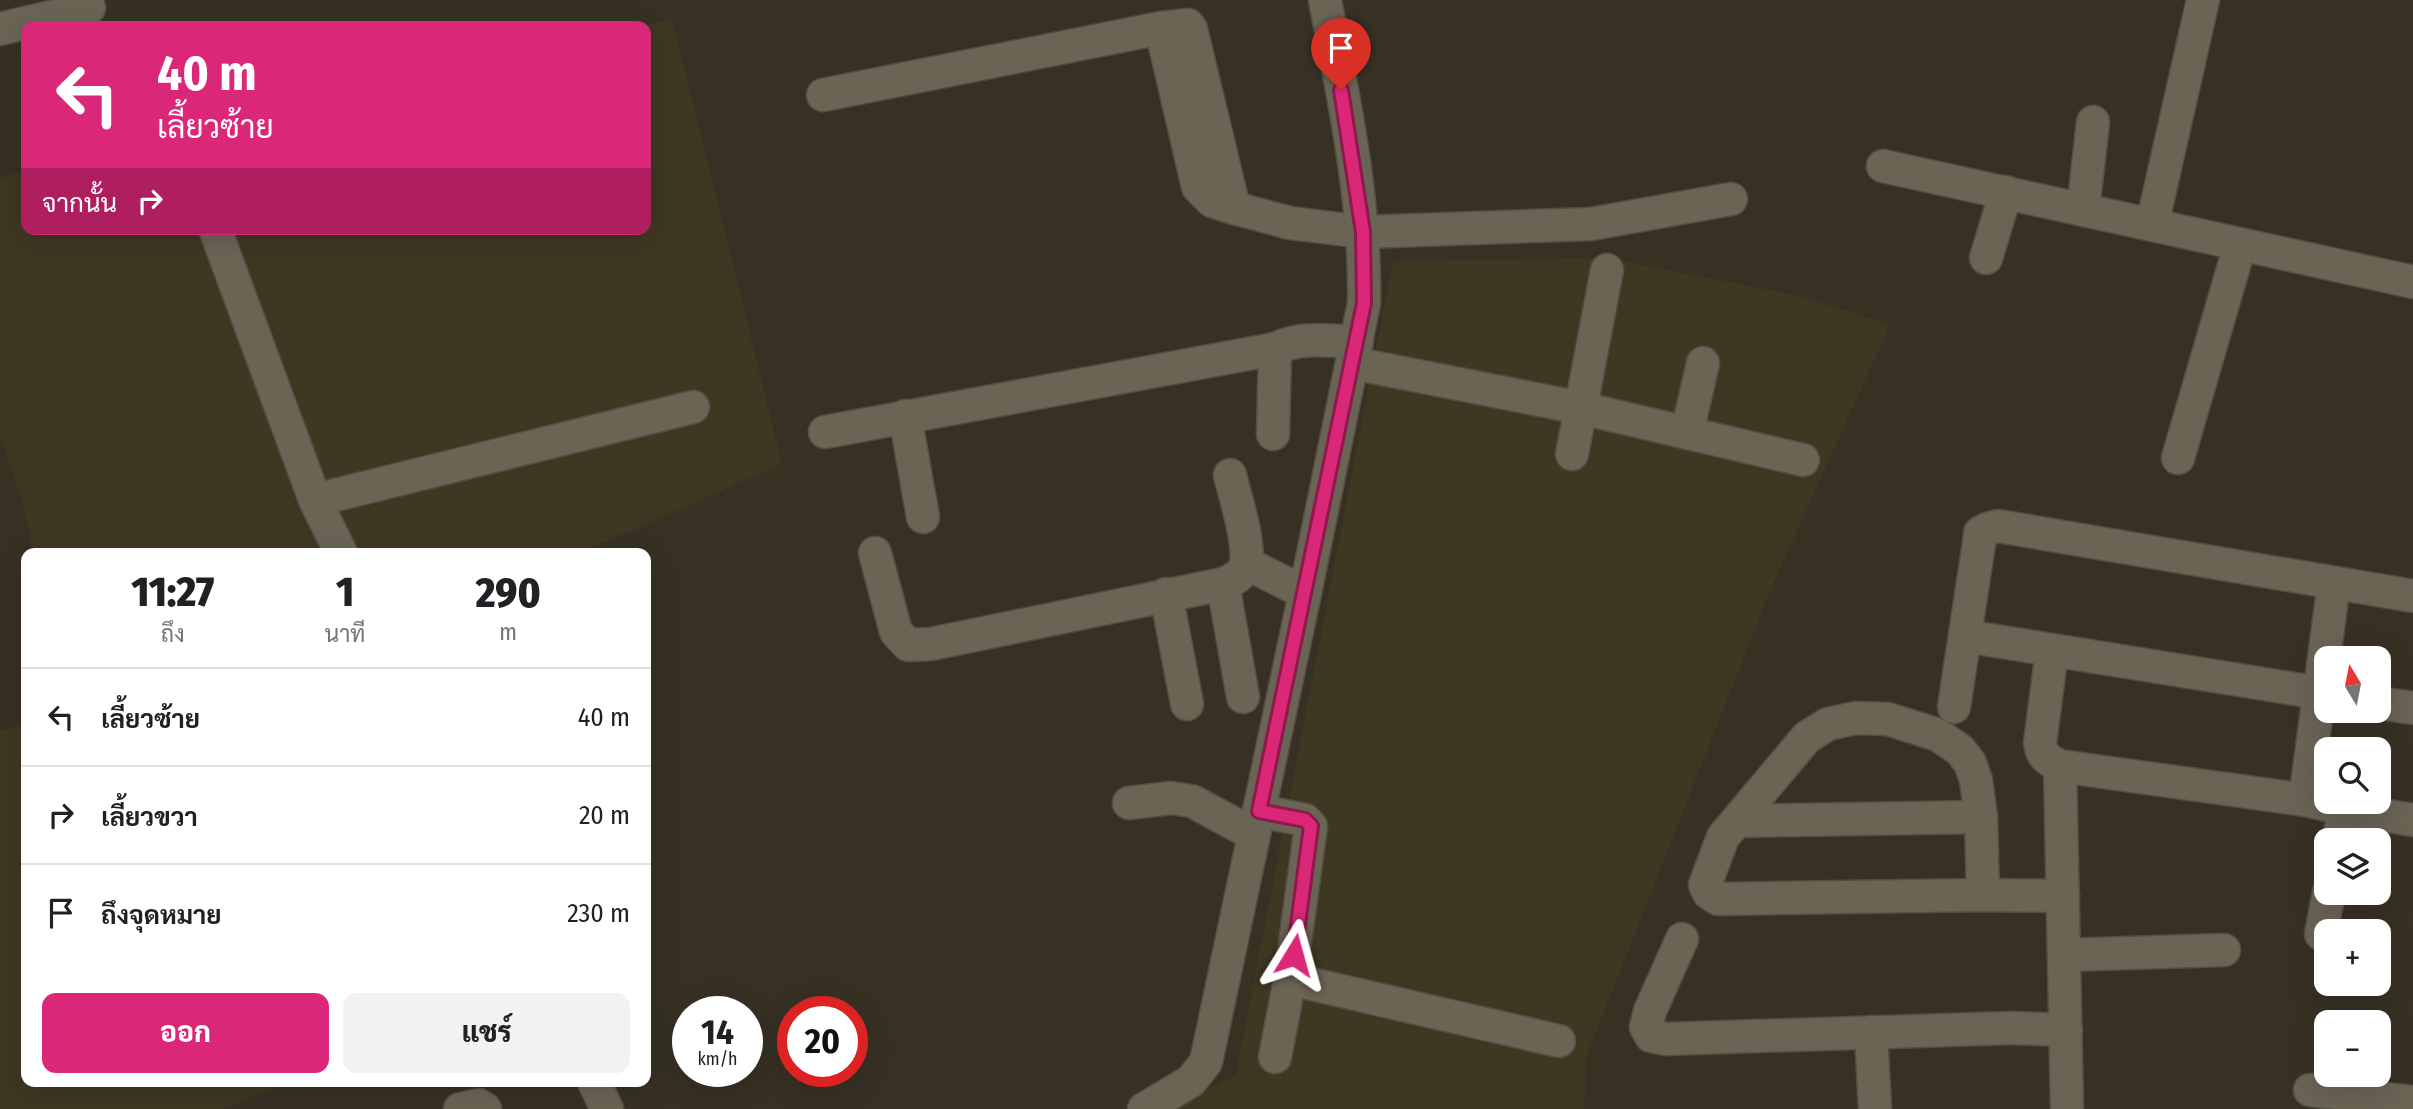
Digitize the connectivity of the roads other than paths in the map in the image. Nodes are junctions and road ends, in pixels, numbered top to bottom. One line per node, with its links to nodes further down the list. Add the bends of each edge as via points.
1 (1325, 0): 14 (street)
2 (2203, 0): 13 (street)
3 (89, 11): 4 (street)
4 (40, 21)
5 (21, 25): 6 (street)
6 (0, 29)
7 (823, 95): 14 (street, via 1161,28 1198,187 1212,201 1234,208 1290,223)
8 (2093, 122): 12 (street)
9 (1883, 166): 10 (street)
10 (2006, 192): 12 (street); 17 (street)
11 (1731, 198): 14 (street, via 1591,224)
12 (2083, 210): 13 (street)
13 (2152, 225): 16 (street)
14 (1363, 232): 21 (street, via 1364,303)
15 (217, 235): 33 (street)
16 (2241, 244): 19 (street); 30 (street)
17 (1986, 258)
18 (1607, 270): 24 (street)
19 (2413, 282)
20 (1275, 349): 21 (street, via 1301,340); 25 (street); 28 (street)
21 (1354, 353): 24 (street); 40 (street)
22 (1703, 363): 27 (street)
23 (693, 407): 33 (street)
24 (1581, 408): 27 (street); 29 (street)
25 (905, 416): 26 (street); 34 (street)
26 (825, 432)
27 (1687, 433): 31 (street)
28 (1273, 434)
29 (1572, 454)
30 (2178, 458)
31 (1803, 460)
32 (1230, 475): 37 (street)
33 (315, 500): 35 (street)
34 (923, 517)
35 (339, 548)
36 (875, 553): 41 (street, via 896,632 908,645)
37 (1246, 563): 39 (street, via 1240,576); 40 (street)
38 (2334, 583): 42 (street); 43 (street, via 1998,526 1980,533); 44 (street)
39 (1223, 584): 41 (street); 47 (street)
40 (1305, 593): 61 (street)
41 (1166, 594): 48 (street)
42 (2413, 596)
43 (1965, 636): 45 (street); 50 (street)
44 (2327, 646)
45 (2052, 651): 46 (street); 53 (street, via 2040,743 2046,759)
46 (2314, 693)
47 (1242, 697)
48 (1186, 704)
49 (2391, 705): 51 (street)
50 (1954, 707)
51 (2413, 708)
52 (2317, 723): 54 (street)
53 (2060, 765): 54 (street); 63 (street)
54 (2305, 800): 55 (street)
55 (2314, 802)
56 (1129, 803): 61 (street, via 1171,798 1192,801)
57 (2372, 814): 59 (street)
58 (1981, 817): 60 (street); 60 (street, via 1976,780 1960,750 1938,735 1888,719 1856,718 1828,724 1807,737); 62 (street)
59 (2413, 820)
60 (1737, 821): 62 (street, via 1723,838 1705,885 1718,899)
61 (1256, 822): 67 (street, via 1305,820 1311,826); 78 (street, via 1206,1062 1191,1081)
62 (1983, 895): 63 (street)
63 (2063, 896): 66 (street)
64 (1682, 939): 69 (street, via 1650,1011 1646,1027 1651,1035)
65 (2224, 950): 66 (street)
66 (2064, 955): 68 (street)
67 (1290, 979): 70 (street); 71 (street)
68 (2066, 1030): 69 (street); 80 (street)
69 (1871, 1032): 79 (street)
70 (1559, 1041)
71 (1275, 1057)
72 (596, 1087): 77 (street)
73 (2310, 1090): 74 (street)
74 (2413, 1102)
75 (460, 1109): 76 (street, via 479,1105)
76 (485, 1109)
77 (607, 1109)
78 (1144, 1109)
79 (1875, 1109)
80 (2067, 1109)

